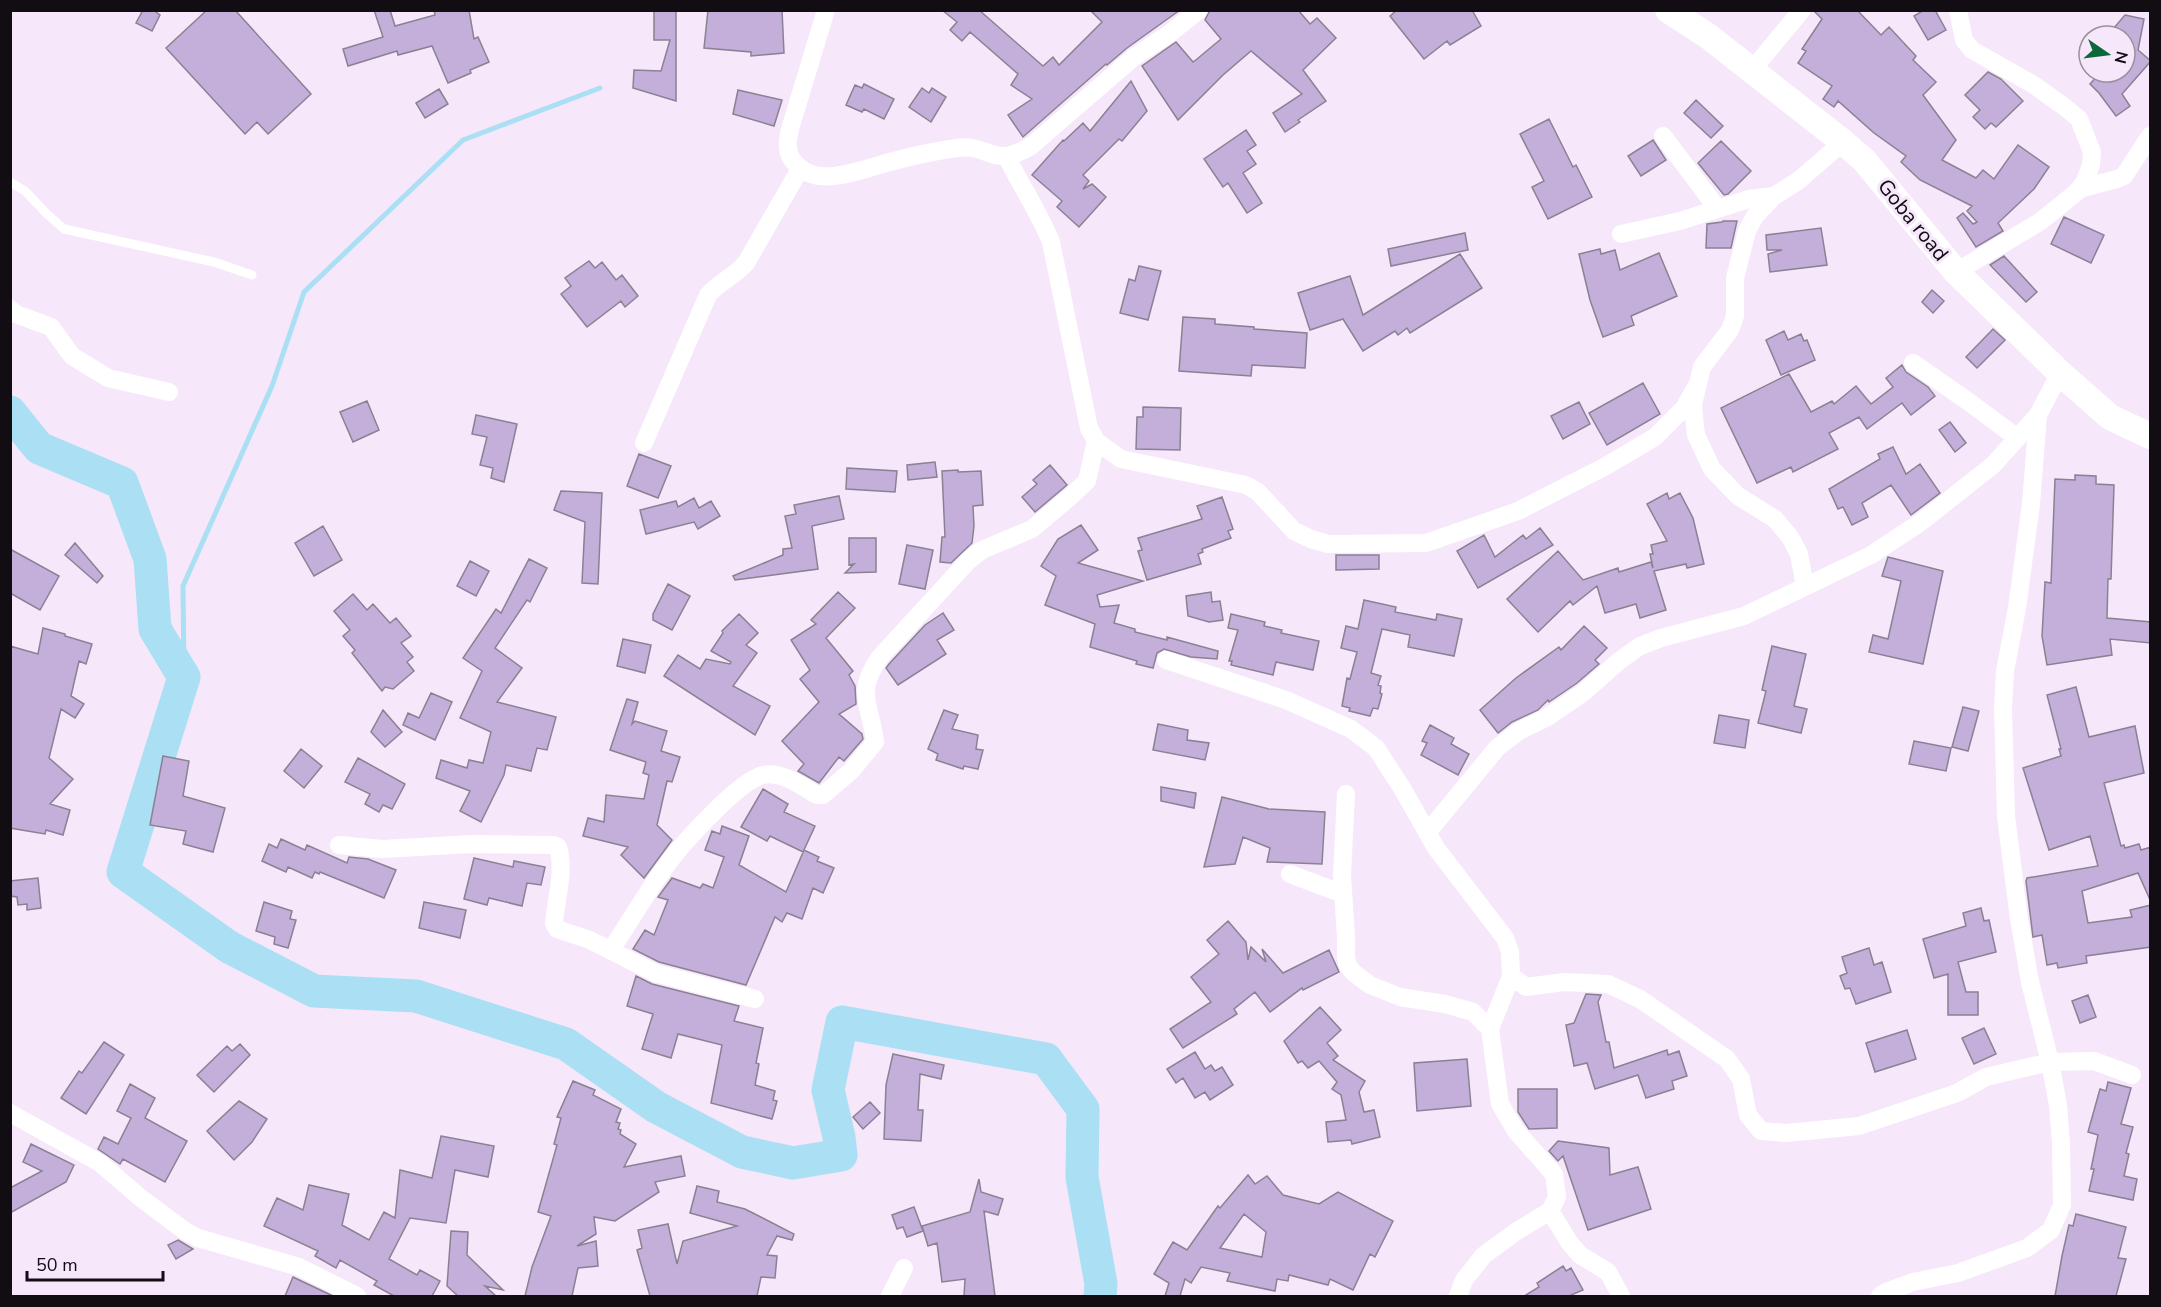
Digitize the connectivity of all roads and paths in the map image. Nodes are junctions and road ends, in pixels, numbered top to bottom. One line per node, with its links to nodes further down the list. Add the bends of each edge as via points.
1 (826, 10): 11 (street, via 790,129 788,149)
2 (1198, 10): 10 (street, via 1134,57 1030,146)
3 (1668, 10): 6 (main road, Goba road)
4 (1802, 10): 6 (street)
5 (1958, 10): 13 (street, via 1964,40 1972,50 2034,85 2079,119 2092,152 2091,165)
6 (1752, 70): 9 (main road, Goba road)
7 (1663, 136): 15 (street)
8 (2151, 136): 13 (street, via 2124,176)
9 (1843, 142): 14 (street); 17 (main road, Goba road, via 1864,160)
10 (1007, 157): 11 (street, via 960,147 833,177); 27 (street, via 1051,242 1089,428)
11 (800, 169): 28 (street, via 746,263 708,295)
12 (10, 182): 18 (lane, via 25,191 64,229)
13 (2079, 189): 17 (street, via 2041,221)
14 (1774, 196): 15 (street); 22 (street, via 1747,231 1735,278 1735,316 1730,330 1702,367)
15 (1717, 208): 16 (street)
16 (1621, 234)
17 (1956, 272): 21 (main road, Goba road)
18 (252, 274)
19 (10, 309): 23 (street, via 51,327 72,356 108,378)
20 (1913, 363): 26 (street)
21 (2060, 373): 24 (street); 25 (main road, Goba road, via 2110,417)
22 (1696, 387): 27 (street, via 1684,408 1656,436 1605,466 1518,511 1426,543 1328,544 1311,539 1294,531 1258,492 1246,485 1121,459); 29 (street, via 1696,435 1707,460 1738,496 1783,527 1799,554)
23 (169, 392)
24 (2038, 415): 26 (street); 40 (street, via 2031,504 2005,671 2003,708 2006,816 2016,897 2030,981)
25 (2151, 436)
26 (2016, 437): 29 (street, via 1993,465 1921,522 1870,555)
27 (1096, 441): 36 (street, via 1083,485 1032,529 982,550 969,560 880,657 870,673 865,695 875,742 851,771 823,795 779,775 761,775 744,785 664,868)
28 (644, 443)
29 (1805, 586): 32 (street, via 1744,616 1641,646 1584,692 1509,737)
30 (1166, 660): 32 (street, via 1286,700 1351,729 1376,748)
31 (1346, 794): 35 (street)
32 (1427, 833): 37 (street, via 1505,938)
33 (339, 844): 36 (street, via 382,849 554,845 559,853 555,927)
34 (1290, 874): 35 (street)
35 (1343, 894): 39 (street, via 1346,958 1354,973 1370,985 1400,997 1473,1012)
36 (611, 950): 38 (street, via 656,973)
37 (1511, 976): 39 (street); 40 (street, via 1526,987 1564,982 1608,984 1640,999 1727,1059 1741,1078 1748,1115 1761,1131 1785,1133 1859,1126 1957,1093 1986,1077)
38 (755, 999)
39 (1490, 1029): 43 (street, via 1500,1104 1516,1131 1554,1174 1557,1197)
40 (2050, 1062): 41 (street, via 2094,1061); 49 (street, via 2058,1105 2062,1205 2051,1230 2027,1248 1958,1273 1913,1282)
41 (2132, 1075)
42 (10, 1113): 45 (street, via 100,1163 142,1199 198,1238 299,1267)
43 (1550, 1211): 47 (street, via 1484,1256 1464,1280); 48 (street, via 1580,1255 1608,1272)
44 (904, 1268): 46 (street)
45 (357, 1296)
46 (890, 1296)
47 (1458, 1296)
48 (1621, 1296)
49 (1880, 1296)

